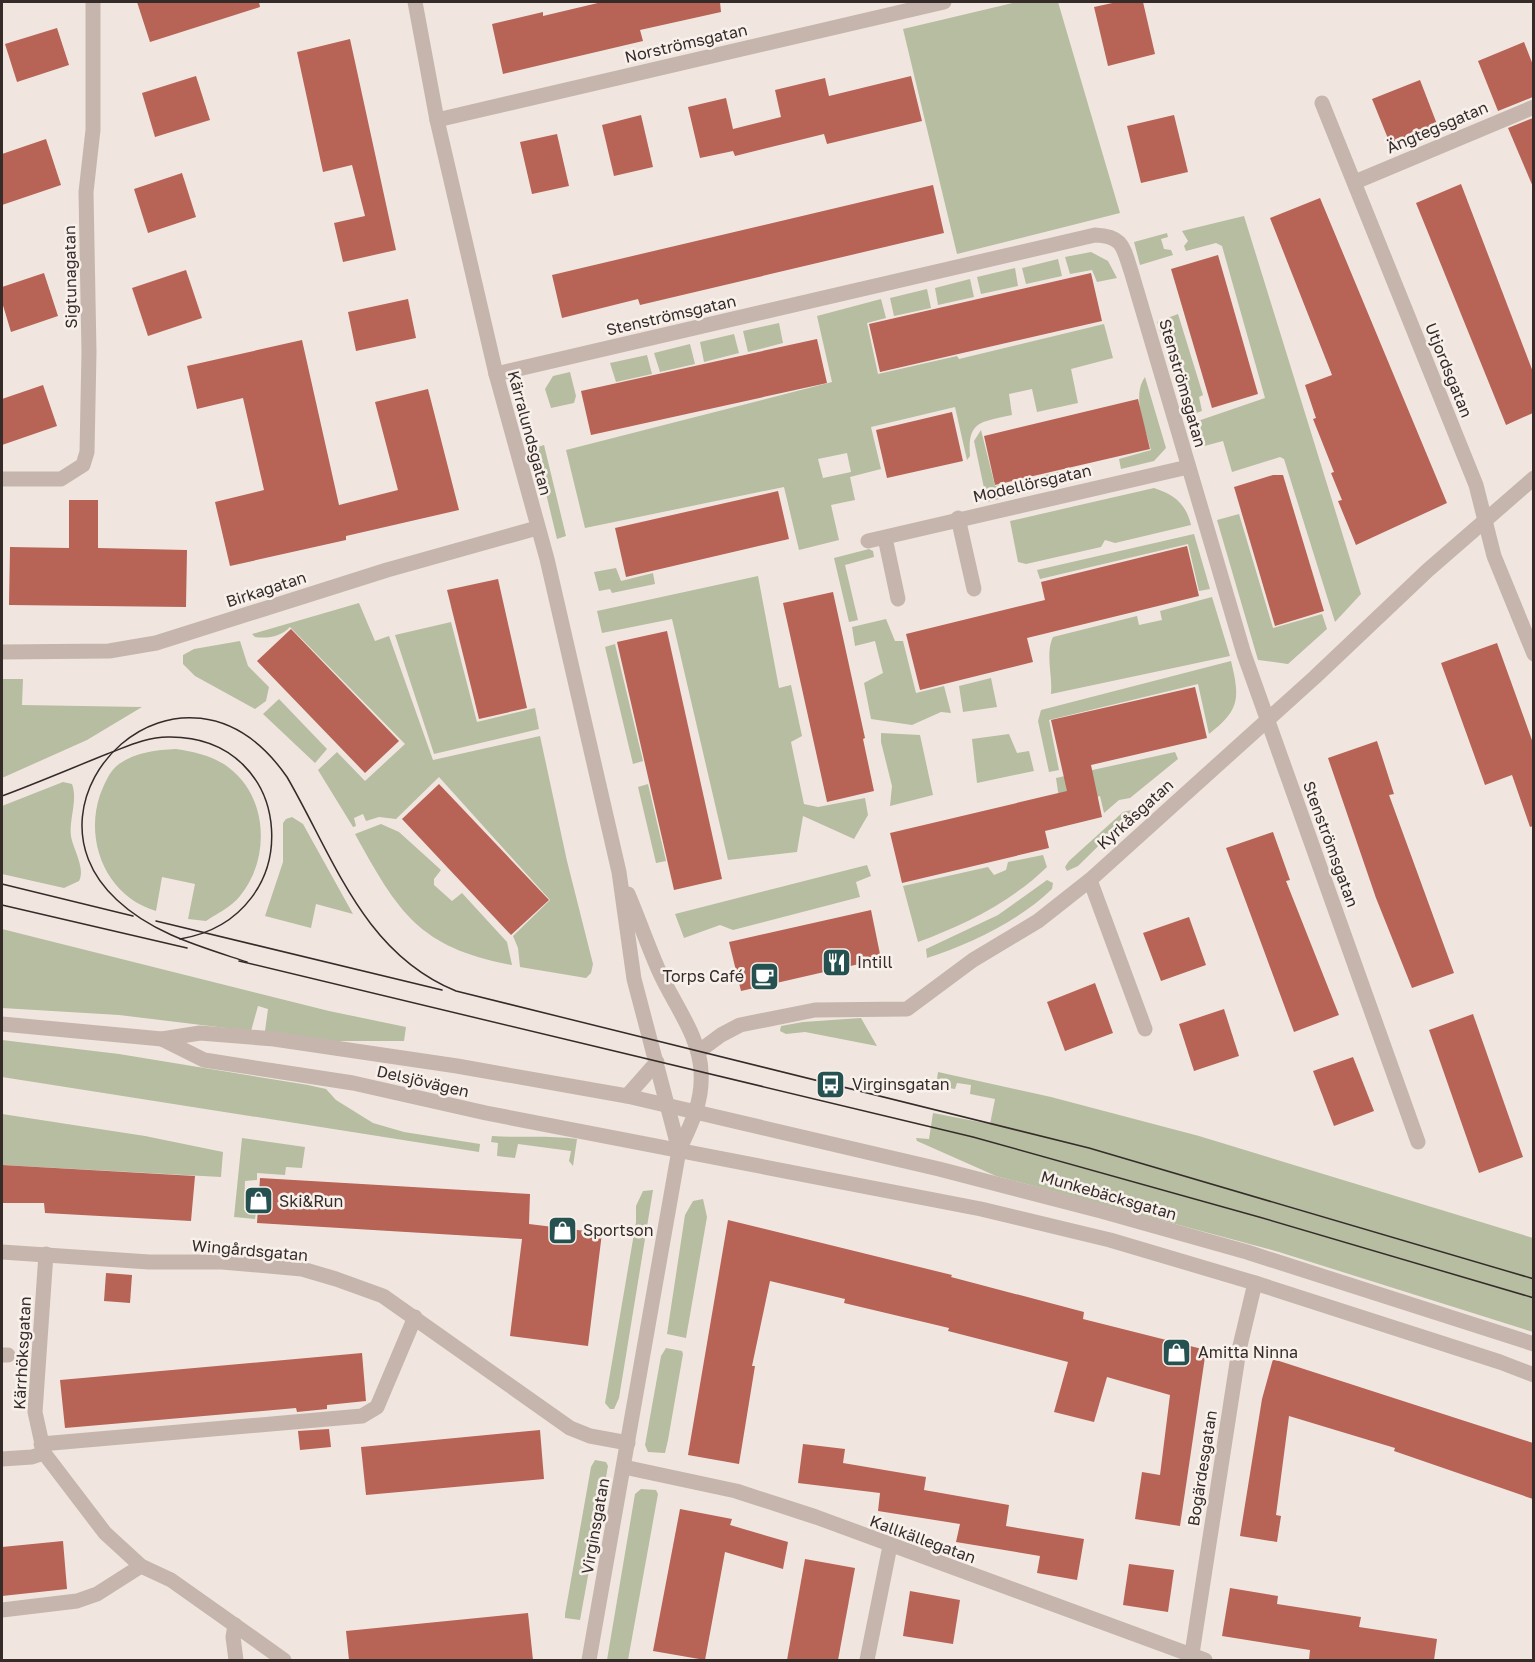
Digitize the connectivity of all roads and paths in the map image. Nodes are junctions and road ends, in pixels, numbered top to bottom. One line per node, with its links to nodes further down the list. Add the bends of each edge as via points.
1 (93, 2): 10 (street, Sigtunagatan, via 93,130 86,192 90,424 87,452 83,465 61,479)
2 (415, 2): 6 (street, Kärralundsgatan)
3 (944, 2): 6 (street, Norströmsgatan)
4 (1322, 102): 7 (street, Utjordsgatan)
5 (1533, 107): 7 (street, Ängtegsgatan)
6 (437, 120): 8 (street, Kärralundsgatan)
7 (1355, 182): 13 (street, Utjordsgatan, via 1476,485)
8 (496, 374): 9 (street, Stenströmsgatan, via 999,255 1110,235 1124,248); 14 (street, Kärralundsgatan)
9 (1188, 466): 12 (street, Modellörsgatan); 21 (street, Stenströmsgatan)
10 (2, 478)
11 (1533, 478): 13 (street, Kyrkåsgatan)
12 (958, 518): 15 (street, Modellörsgatan); 17 (street)
13 (1486, 521): 20 (street, Utjordsgatan, via 1494,556); 21 (street, Kyrkåsgatan)
14 (537, 528): 19 (street, Birkagatan, via 387,570 156,643 109,651); 22 (street, Kärralundsgatan)
15 (885, 538): 16 (street, Modellörsgatan); 18 (street)
16 (868, 541)
17 (974, 589)
18 (898, 599)
19 (2, 652)
20 (1533, 654)
21 (1267, 719): 23 (street, Kyrkåsgatan); 32 (street, Stenströmsgatan)
22 (619, 872): 27 (street, Kärralundsgatan, via 660,973); 28 (street, Kärralundsgatan, via 634,979)
23 (1090, 880): 25 (street); 27 (street, Kyrkåsgatan, via 1038,921 973,960 907,1009 815,1010 740,1025)
24 (2, 1024): 26 (street, Delsjövägen)
25 (1145, 1029)
26 (162, 1039): 29 (street, Delsjövägen, via 200,1033 274,1039); 33 (street, Delsjövägen, via 204,1060 353,1083)
27 (698, 1052): 31 (street, Kärralundsgatan, via 701,1072)
28 (657, 1062): 29 (street); 30 (street, Kärralundsgatan)
29 (627, 1096): 30 (street, Delsjövägen)
30 (669, 1105): 31 (street, Munkebäcksgatan); 33 (street, Kärralundsgatan)
31 (697, 1111): 33 (street, Kärralundsgatan); 38 (street, Munkebäcksgatan, via 1101,1211 1259,1256)
32 (1418, 1142)
33 (679, 1150): 36 (street, via 981,1209 1110,1240); 40 (street, Virginsgatan)
34 (2, 1252): 35 (street, Wingårdsgatan)
35 (46, 1254): 37 (street, Wingårdsgatan, via 302,1269 373,1292); 41 (street, Kärrhöksgatan, via 35,1412)
36 (1255, 1283): 39 (street); 48 (street, Bogärdesgatan, via 1239,1350)
37 (415, 1317): 40 (street, Wingårdsgatan, via 570,1428); 41 (street, via 377,1407 362,1416)
38 (1533, 1344)
39 (1533, 1375)
40 (628, 1443): 43 (street, Virginsgatan)
41 (43, 1448): 42 (street, via 32,1457); 45 (street, Kärrhöksgatan, via 105,1533)
42 (2, 1459)
43 (624, 1467): 44 (street, Kallkällegatan, via 736,1491); 51 (street, Virginsgatan)
44 (890, 1546): 48 (street, Kallkällegatan); 52 (street)
45 (141, 1566): 46 (street, via 97,1594 77,1601); 47 (street, Kärrhöksgatan, via 171,1580)
46 (2, 1610)
47 (235, 1626): 49 (street); 50 (street, Kärrhöksgatan)
48 (1196, 1659)
49 (236, 1660)
50 (284, 1660)
51 (589, 1660)
52 (867, 1660)

